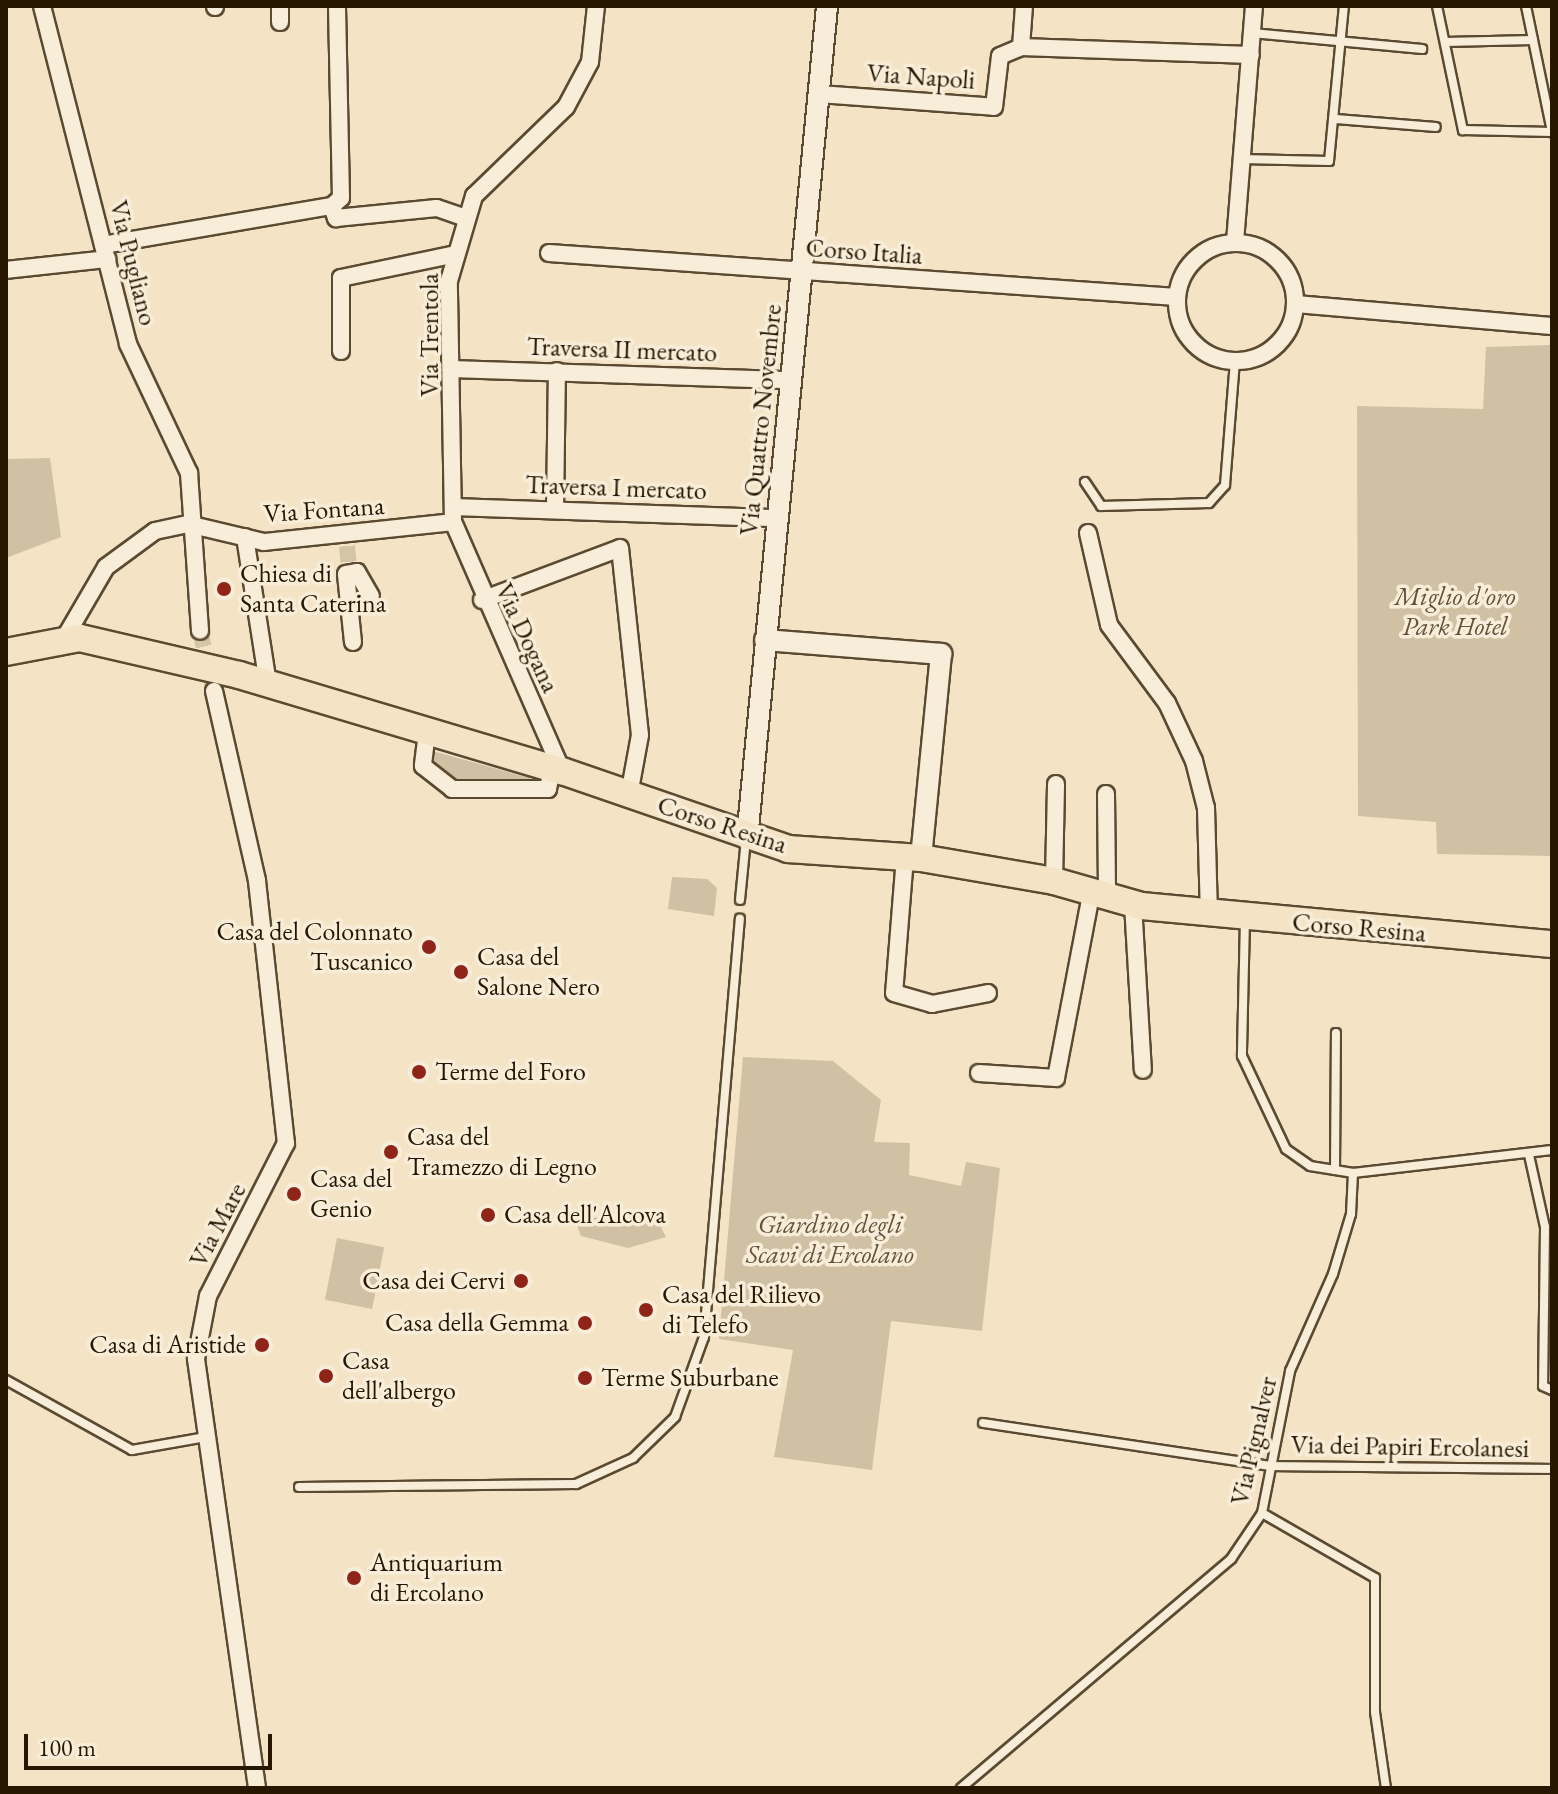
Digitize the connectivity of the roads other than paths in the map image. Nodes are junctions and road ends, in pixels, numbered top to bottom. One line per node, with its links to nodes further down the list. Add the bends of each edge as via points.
1 (42, 6): 25 (street, Via Pugliano)
2 (337, 6): 22 (street, via 341,198)
3 (596, 6): 23 (street, Via Trentola, via 590,62 566,107 500,164)
4 (827, 6): 17 (street, Via Quattro Novembre)
5 (1024, 6): 14 (street)
6 (1254, 6): 10 (street)
7 (1344, 6): 12 (lane)
8 (1437, 6): 13 (lane)
9 (1526, 6): 11 (lane)
10 (1252, 33): 12 (lane); 16 (street)
11 (1533, 40): 13 (lane); 20 (lane)
12 (1343, 41): 15 (lane); 18 (lane)
13 (1445, 42): 20 (lane, via 1463,130)
14 (1021, 47): 16 (street); 17 (street, Via Napoli, via 1000,56 994,107)
15 (1422, 49)
16 (1251, 55): 21 (street)
17 (819, 94): 29 (street, Via Quattro Novembre)
18 (1336, 119): 19 (lane); 21 (lane, via 1329,161)
19 (1436, 127)
20 (1552, 132)
21 (1242, 159): 24 (street)
22 (332, 206): 23 (street, via 336,218 437,208); 25 (street)
23 (466, 218): 27 (street, Via Trentola)
24 (1235, 242): 30 (street, via 1199,255); 31 (street, via 1278,259)
25 (105, 252): 28 (street); 42 (street, Via Pugliano, via 128,344 189,473)
26 (549, 253): 29 (street, Corso Italia)
27 (456, 254): 33 (street, via 341,278); 35 (street, Via Trentola, via 449,281)
28 (6, 270)
29 (803, 271): 30 (street, Corso Italia); 37 (street, Via Quattro Novembre)
30 (1176, 297): 34 (street, via 1191,341 1212,357)
31 (1295, 304): 32 (street); 34 (street, via 1278,344)
32 (1552, 326)
33 (341, 351)
34 (1235, 361): 38 (lane, via 1225,485 1209,503 1101,506)
35 (452, 369): 36 (street, Traversa II mercato); 40 (street, Via Trentola)
36 (557, 371): 37 (street, Traversa II mercato); 39 (street)
37 (790, 380): 41 (street, Via Quattro Novembre)
38 (1085, 482)
39 (555, 510): 40 (street, Traversa I mercato); 41 (street, Traversa I mercato)
40 (453, 514): 44 (street, Via Fontana, via 347,541); 46 (street, Via Dogana)
41 (777, 518): 49 (street, Via Quattro Novembre)
42 (188, 524): 44 (street, Via Fontana); 47 (street, Via Pugliano); 48 (street, via 121,550)
43 (1088, 533): 65 (street, via 1109,625 1167,703 1194,761 1206,808)
44 (245, 537): 52 (street)
45 (371, 596): 50 (street, via 357,572 349,570)
46 (482, 600): 55 (street, Via Dogana); 58 (street, via 620,548 640,735)
47 (200, 631)
48 (64, 639): 51 (main road, Corso Resina); 52 (main road, Corso Resina)
49 (765, 640): 59 (street, Via Quattro Novembre); 60 (street, via 941,654)
50 (353, 642)
51 (6, 652)
52 (268, 684): 54 (main road, Corso Resina)
53 (214, 691): 80 (street, Via Mare, via 257,881 286,1143 208,1296 196,1359)
54 (427, 732): 55 (main road, Corso Resina); 55 (street, via 423,766 452,789 548,789)
55 (557, 770): 58 (main road, Corso Resina)
56 (1056, 784): 61 (street)
57 (1106, 794): 62 (street)
58 (629, 795): 59 (main road, Corso Resina)
59 (747, 839): 60 (main road, Corso Resina, via 788,849); 63 (lane)
60 (913, 858): 61 (main road, Corso Resina); 69 (street, via 894,993 932,1004)
61 (1054, 881): 62 (main road, Corso Resina)
62 (1099, 896): 64 (main road, Corso Resina); 72 (street, via 1056,1078)
63 (740, 900)
64 (1133, 904): 65 (main road, Corso Resina); 71 (street)
65 (1209, 914): 66 (main road, Corso Resina)
66 (1245, 918): 68 (main road, Corso Resina); 75 (lane, via 1242,1056 1286,1149 1310,1166)
67 (740, 919): 83 (lane, via 704,1337 688,1395 656,1438 576,1484)
68 (1552, 944)
69 (988, 993)
70 (1336, 1033): 75 (lane)
71 (1143, 1070)
72 (979, 1073)
73 (1552, 1150): 74 (lane)
74 (1529, 1155): 76 (lane); 78 (lane, via 1545,1227 1543,1386)
75 (1335, 1170): 76 (lane)
76 (1353, 1173): 81 (lane, Via Pignalver, via 1351,1214 1290,1371)
77 (6, 1380): 80 (lane, via 132,1450)
78 (1552, 1390)
79 (983, 1423): 81 (lane, Via dei Papiri Ercolanesi)
80 (206, 1437): 85 (street, Via Mare)
81 (1270, 1466): 82 (lane, Via dei Papiri Ercolanesi); 84 (lane, Via Pignalver)
82 (1552, 1469)
83 (299, 1487)
84 (1262, 1513): 86 (lane, Via Pignalver, via 1231,1559); 87 (lane, via 1375,1578 1375,1712)
85 (257, 1788)
86 (961, 1788)
87 (1386, 1788)

